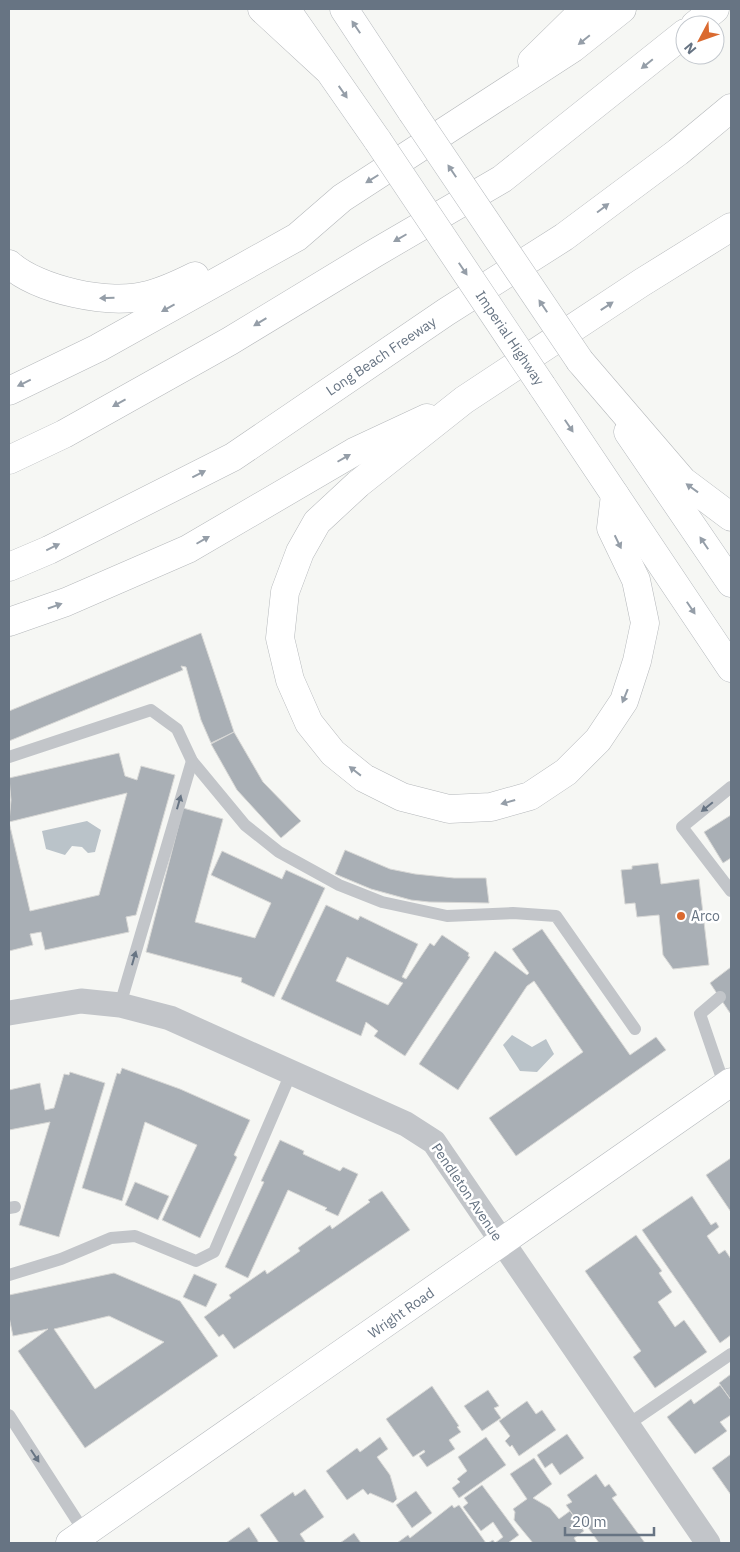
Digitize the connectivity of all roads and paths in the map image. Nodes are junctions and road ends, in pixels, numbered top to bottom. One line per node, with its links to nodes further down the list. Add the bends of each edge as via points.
1 (262, 9): 7 (main road)
2 (286, 9): 7 (main road, Imperial Highway)
3 (344, 9): 15 (main road, one-way to 3, bridge)
4 (585, 9): 8 (main road)
5 (622, 9): 8 (main road, one-way to 8, via 573,48)
6 (675, 41): 18 (main road, one-way to 18, via 502,179 230,341 64,434)
7 (328, 69): 19 (main road, Imperial Highway, one-way to 19, bridge)
8 (486, 106): 10 (main road, one-way to 10)
9 (731, 108): 21 (main road, Long Beach Freeway, one-way to 9, via 233,457 446,312 564,237)
10 (342, 198): 13 (main road, one-way to 13, via 293,220 194,277 148,296 100,299 58,288 17,271); 16 (main road, one-way to 16, via 297,236 98,348)
11 (731, 208): 14 (main road)
12 (731, 228): 14 (main road)
13 (9, 264)
14 (641, 283): 17 (main road, one-way to 14)
15 (580, 361): 20 (main road, one-way to 15, via 683,482); 22 (main road, one-way to 15)
16 (9, 391)
17 (464, 400): 19 (main road, one-way to 17, via 611,528 636,580 645,623 624,701 598,740 566,772 530,796 491,807 449,809 402,797 364,778 333,753 309,723 290,680 280,638 285,592 300,552 317,522 358,484); 23 (main road, one-way to 17, via 66,602 188,549 354,452)
18 (9, 460)
19 (615, 495): 24 (main road, Imperial Highway, one-way to 24)
20 (731, 517)
21 (9, 567)
22 (731, 583)
23 (9, 622)
24 (731, 668)
25 (9, 757): 26 (lane, via 151,710 176,729)
26 (192, 760): 30 (lane, one-way to 26); 32 (lane, via 245,825 279,852 339,885 382,902 447,916 514,913 556,916)
27 (731, 787): 28 (lane, one-way to 28, via 682,826)
28 (731, 891)
29 (720, 997): 34 (lane, via 700,1014)
30 (120, 1005): 31 (street, Pendleton Avenue, via 81,1001); 33 (street, Pendleton Avenue, via 170,1018)
31 (9, 1013)
32 (635, 1029)
33 (291, 1073): 35 (street, Pendleton Avenue, via 406,1124 434,1142); 36 (lane, via 214,1252 196,1261 135,1236 111,1238 62,1259)
34 (728, 1084): 35 (main road, Wright Road)
35 (501, 1243): 39 (street, Pendleton Avenue); 40 (main road, Wright Road)
36 (9, 1275)
37 (731, 1354): 39 (lane)
38 (9, 1415): 40 (lane, one-way to 40)
39 (627, 1425): 41 (street, Pendleton Avenue)
40 (78, 1538)
41 (708, 1543)

